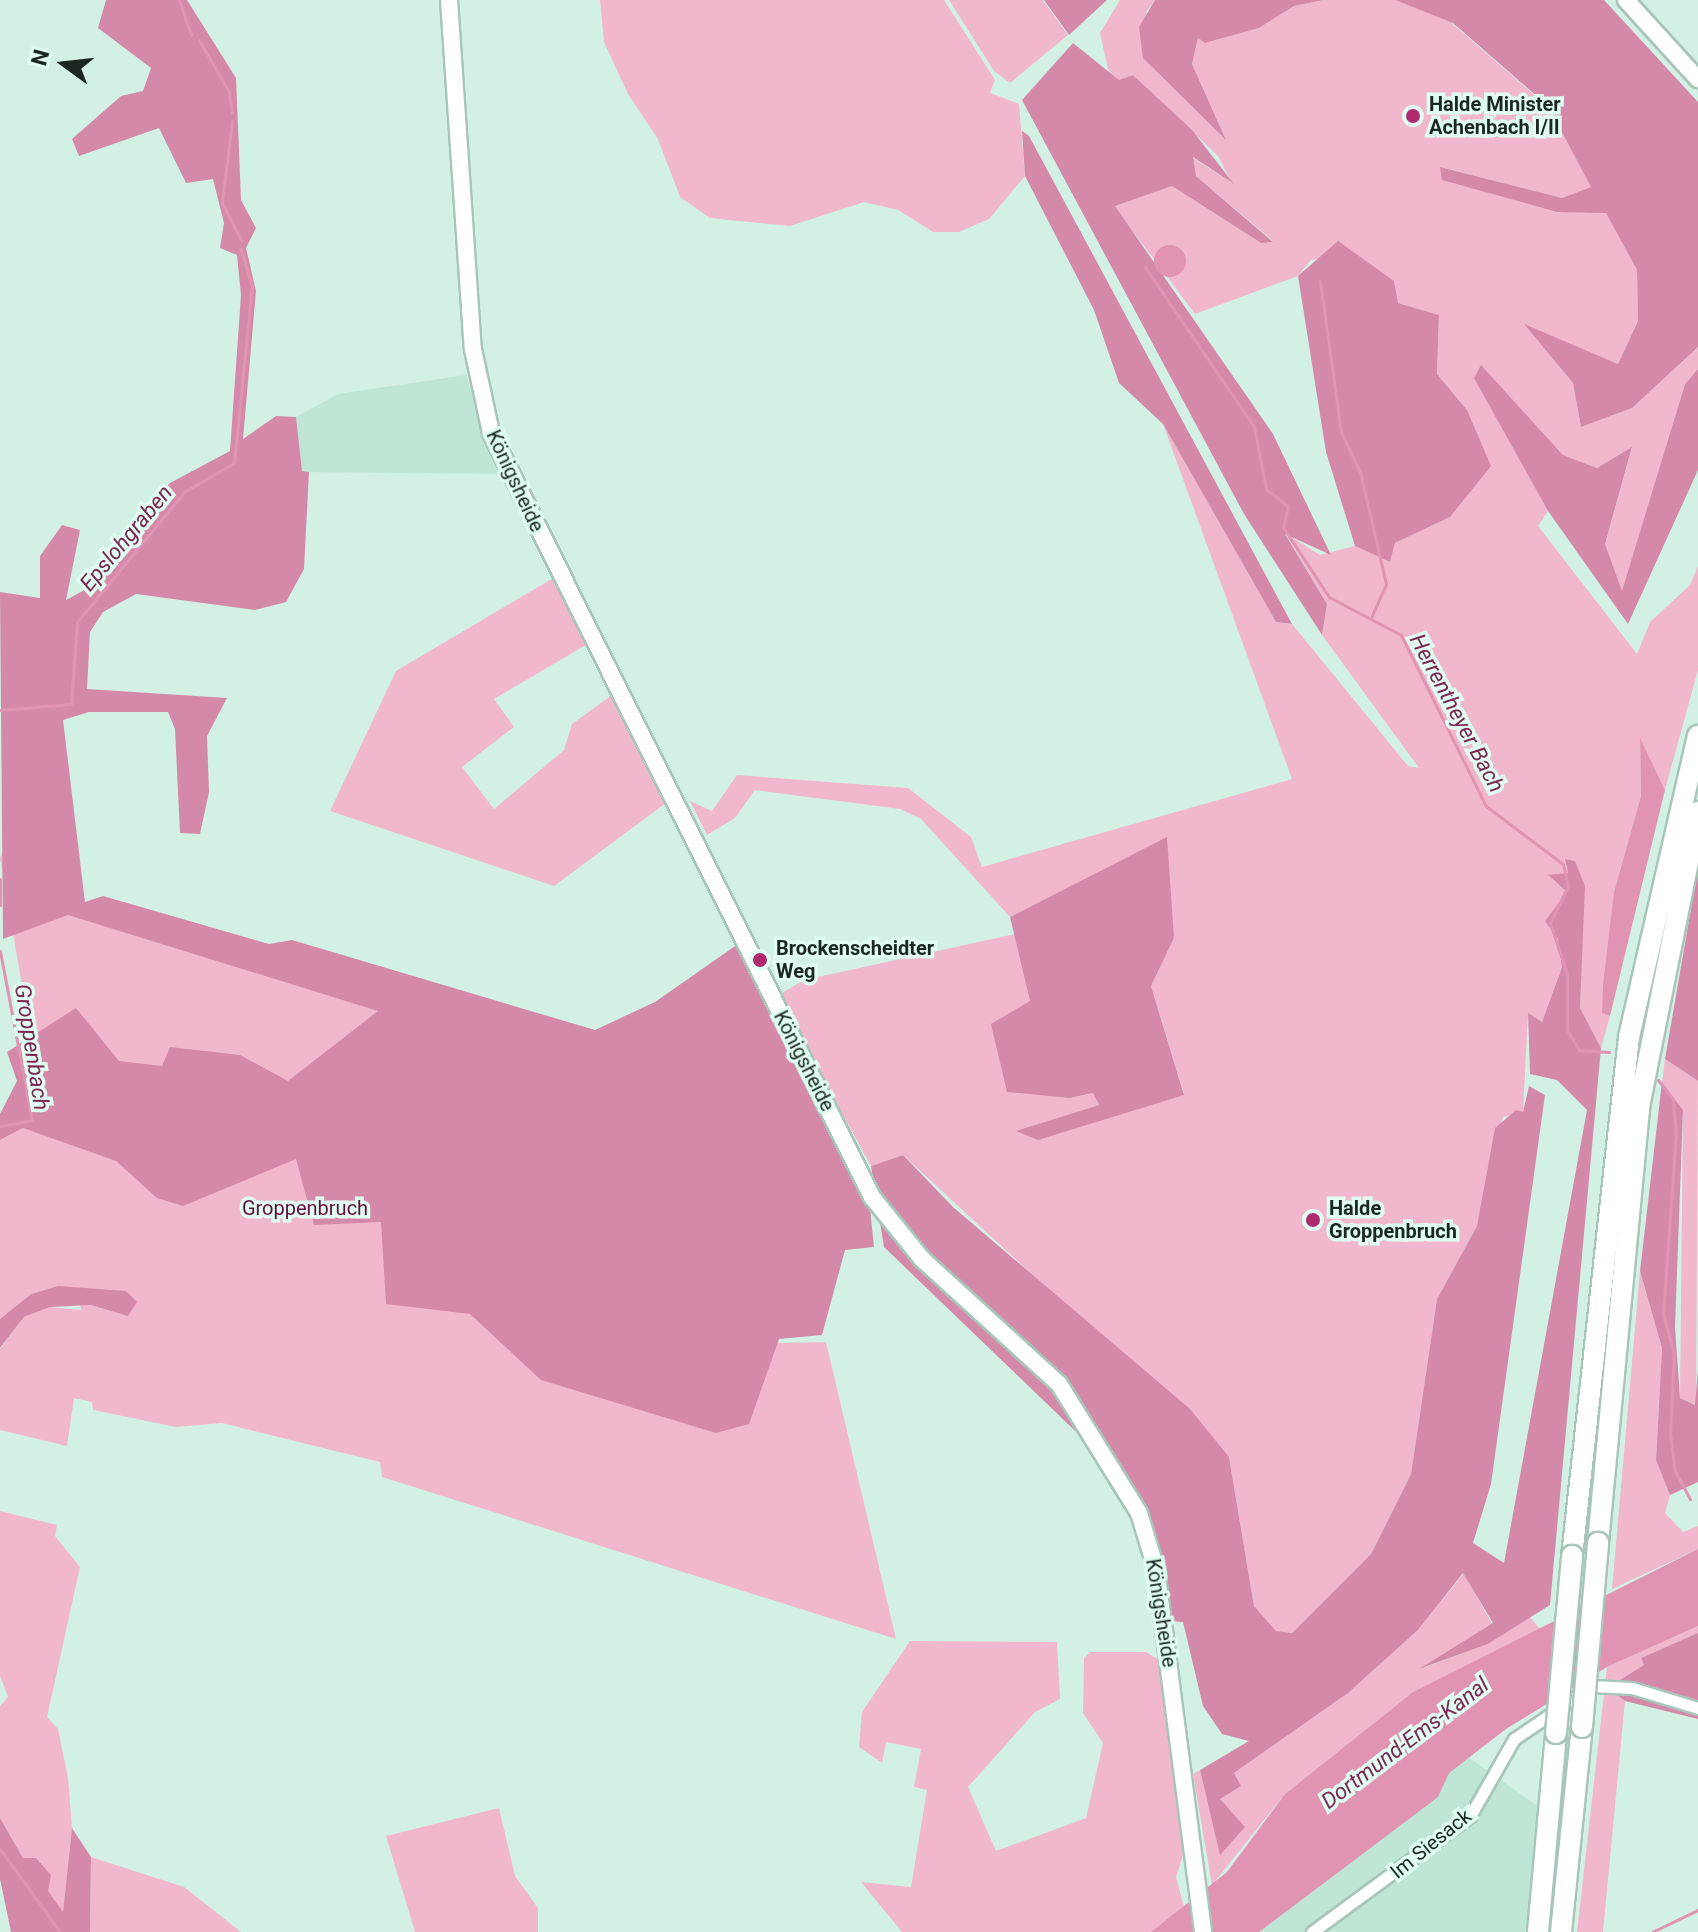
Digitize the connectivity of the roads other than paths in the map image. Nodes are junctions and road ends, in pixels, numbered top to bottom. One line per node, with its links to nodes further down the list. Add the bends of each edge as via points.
1 (449, 0): 7 (main road, Königsheide, via 473,349 491,433 678,795 872,1197 922,1259 1059,1384 1139,1513 1156,1569)
2 (1626, 0): 3 (main road)
3 (1698, 79)
4 (1698, 736): 9 (highway, bridge, via 1661,875 1624,1064)
5 (1698, 812): 10 (highway, bridge, via 1639,1107)
6 (1698, 1708): 8 (street, Im Siesack, via 1632,1688 1592,1686 1514,1739 1470,1816)
7 (1203, 1932)
8 (1312, 1932)
9 (1538, 1932)
10 (1561, 1932)

